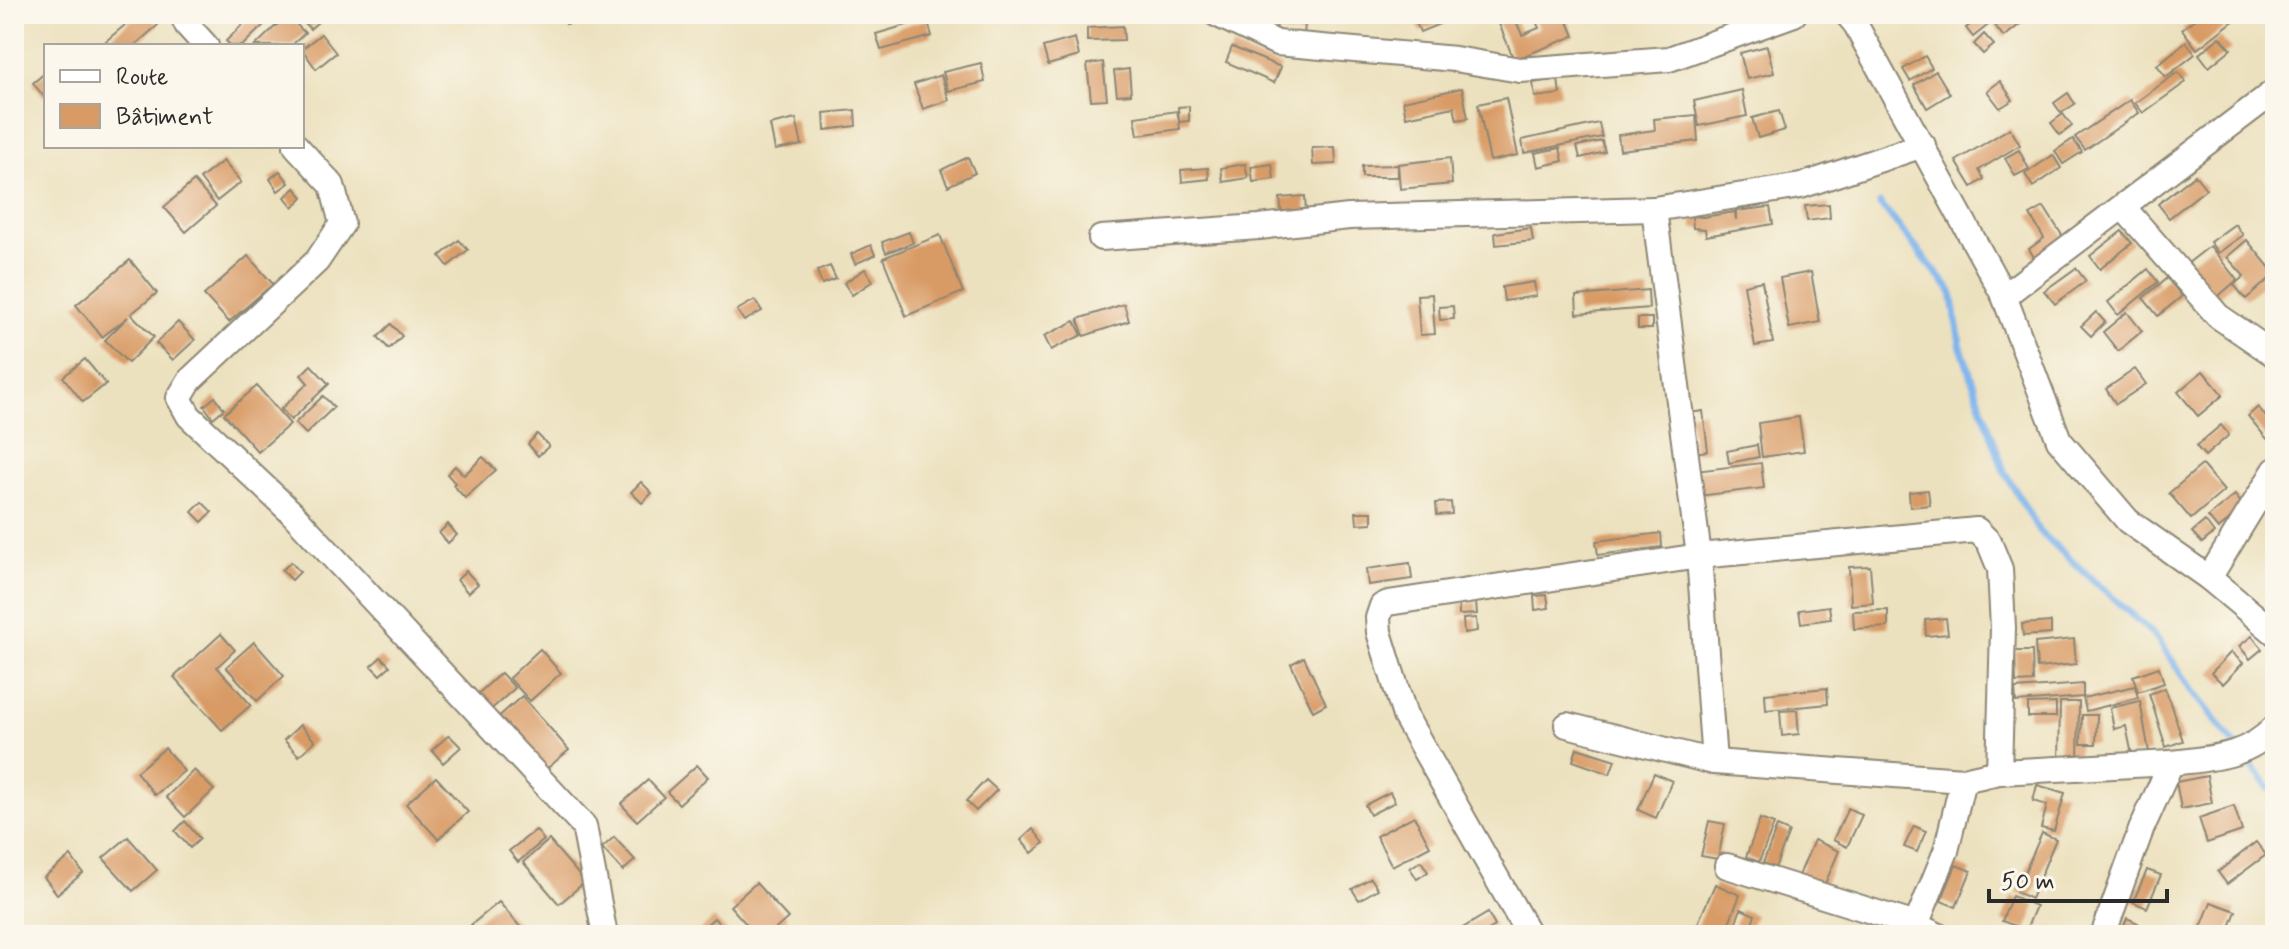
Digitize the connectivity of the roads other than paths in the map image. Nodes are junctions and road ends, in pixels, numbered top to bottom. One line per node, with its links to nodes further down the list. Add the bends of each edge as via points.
1 (182, 14): 5 (street)
2 (1216, 14): 3 (street, via 1277,43 1520,70 1669,59)
3 (1794, 14)
4 (1858, 17): 7 (street)
5 (204, 44)
6 (2275, 91): 9 (street)
7 (1923, 145): 10 (street, via 1801,186); 12 (street)
8 (298, 148): 26 (street, via 332,185 342,224 317,261 190,380 179,398 189,416 292,513 584,826)
9 (2123, 207): 12 (street); 13 (street, via 2218,316)
10 (1654, 209): 11 (street, via 1349,217); 15 (street)
11 (1101, 238)
12 (2004, 296): 16 (street, via 2059,440 2128,521)
13 (2275, 355)
14 (2275, 470): 16 (street)
15 (1699, 556): 20 (street); 22 (street, via 1977,530 1984,535 2001,584); 27 (street, via 1382,606 1379,632 1405,716)
16 (2209, 578): 17 (street)
17 (2275, 633)
18 (1567, 725): 20 (street)
19 (2268, 734): 21 (street, via 2224,757)
20 (1714, 762): 23 (street)
21 (2171, 763): 22 (street); 28 (street)
22 (1999, 772): 23 (street)
23 (1963, 780): 25 (street)
24 (1727, 866): 25 (street)
25 (1922, 932)
26 (605, 935)
27 (1529, 935)
28 (2103, 935)

